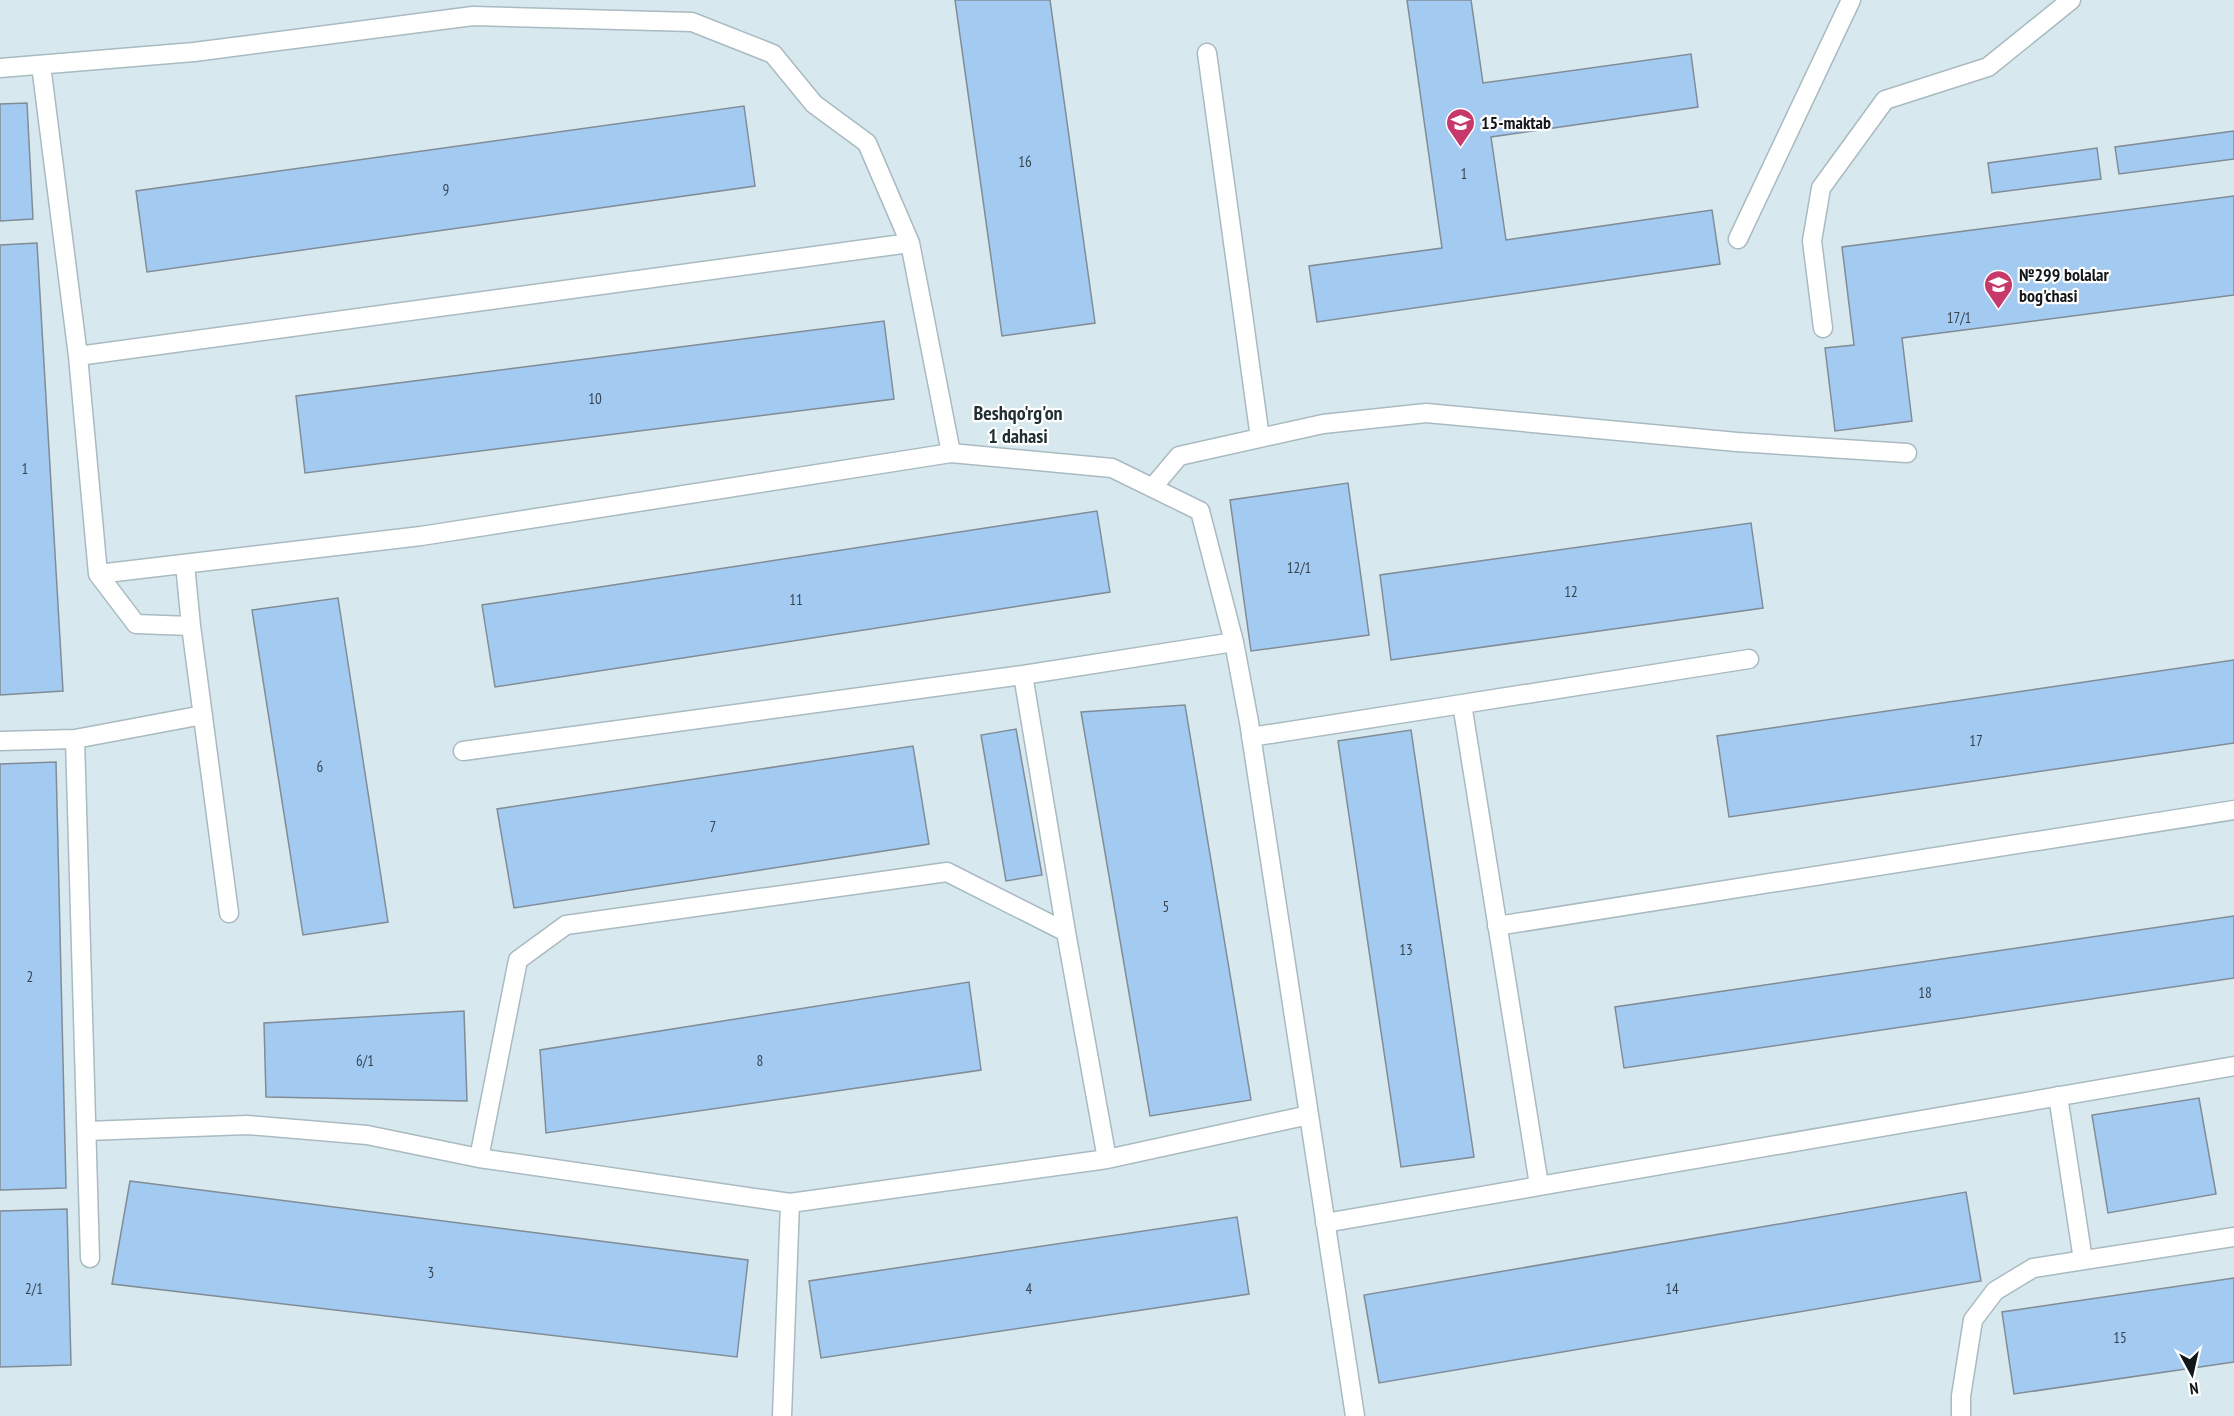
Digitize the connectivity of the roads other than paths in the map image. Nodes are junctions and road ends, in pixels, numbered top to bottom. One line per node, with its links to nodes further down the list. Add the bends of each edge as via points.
1 (1851, 0): 7 (lane)
2 (2071, 0): 9 (lane, via 1988,68 1885,100 1821,188 1812,241)
3 (472, 8): 5 (lane, via 194,52); 8 (lane, via 692,22 773,54 814,104 867,143)
4 (1207, 53): 11 (lane)
5 (41, 64): 6 (lane); 10 (lane)
6 (0, 68)
7 (1738, 239)
8 (910, 243): 10 (lane); 12 (lane)
9 (1823, 328)
10 (78, 356): 16 (lane)
11 (1260, 438): 13 (lane, via 1323,423 1426,413 1737,442); 14 (lane, via 1179,456)
12 (951, 453): 14 (lane, via 1112,468); 15 (lane, via 421,536)
13 (1907, 453)
14 (1153, 487): 18 (lane, via 1200,510)
15 (185, 564): 16 (lane); 17 (lane)
16 (98, 574): 17 (lane, via 136,624)
17 (191, 626): 22 (lane)
18 (1234, 642): 20 (lane); 23 (lane)
19 (1749, 659): 21 (lane)
20 (1023, 675): 26 (lane); 30 (lane)
21 (1462, 705): 23 (lane); 29 (lane)
22 (203, 715): 24 (lane); 28 (lane)
23 (1251, 737): 33 (lane)
24 (75, 739): 25 (lane); 34 (lane)
25 (0, 741)
26 (464, 751)
27 (2234, 810): 29 (lane)
28 (229, 913)
29 (1497, 926): 37 (lane)
30 (1066, 932): 35 (lane, via 947,872 566,925 518,960); 36 (lane)
31 (2234, 1066): 32 (lane)
32 (2058, 1096): 37 (lane); 42 (lane)
33 (1309, 1115): 36 (lane); 39 (lane)
34 (87, 1131): 35 (lane, via 247,1125 367,1135); 41 (lane)
35 (479, 1158): 38 (lane)
36 (1107, 1159): 38 (lane)
37 (1539, 1185): 39 (lane)
38 (790, 1203): 43 (lane)
39 (1325, 1223): 44 (lane)
40 (2234, 1237): 42 (lane)
41 (90, 1258)
42 (2083, 1260): 45 (lane, via 2033,1268 1995,1291 1973,1320)
43 (782, 1416)
44 (1355, 1416)
45 (1961, 1416)

